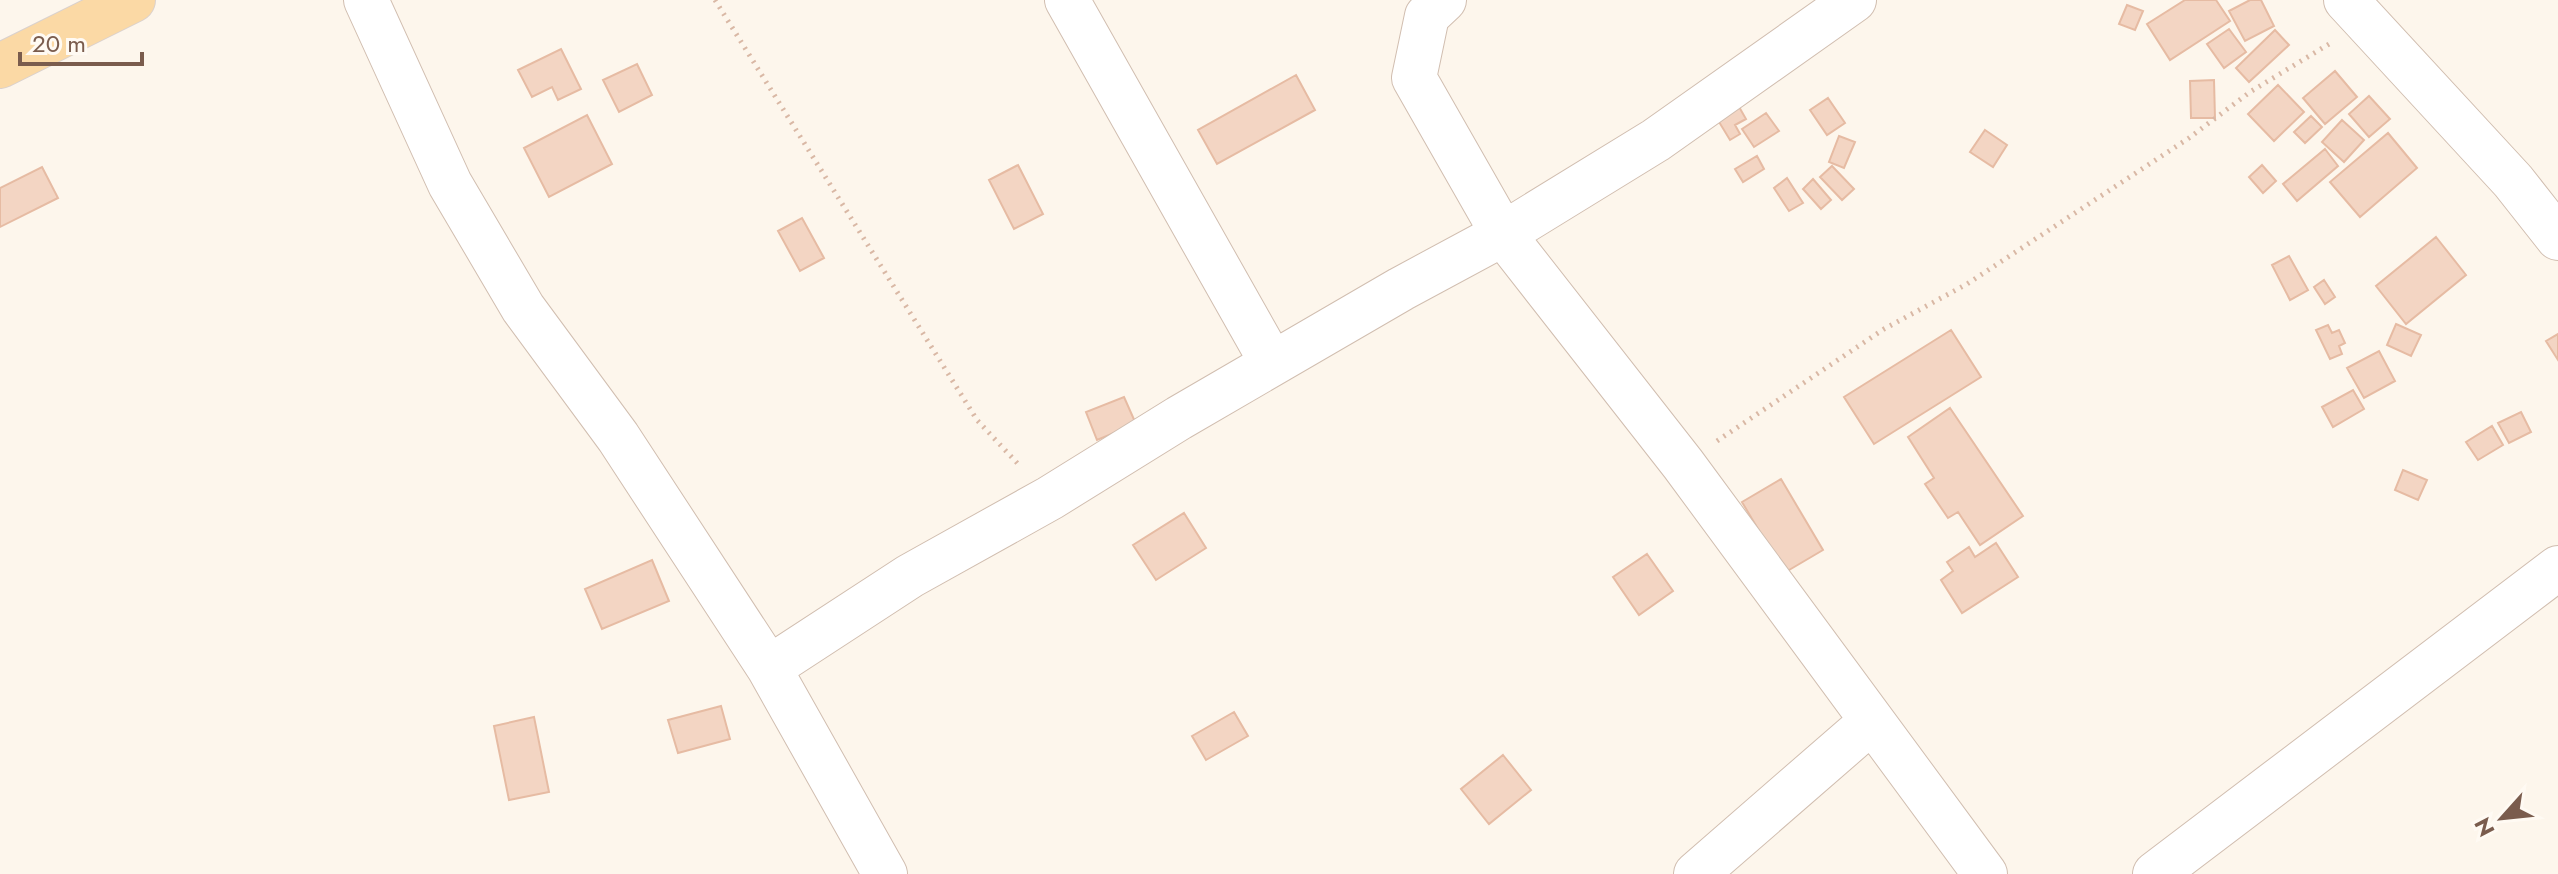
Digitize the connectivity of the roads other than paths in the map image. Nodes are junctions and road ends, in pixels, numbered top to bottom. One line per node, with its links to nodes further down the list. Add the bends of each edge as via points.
1 (133, 0): 7 (main road)
2 (366, 0): 12 (street, via 450,184 523,308 618,437)
3 (1067, 0): 10 (street)
4 (1444, 0): 8 (street, via 1427,16 1414,78)
5 (1854, 0): 8 (street, via 1656,140)
6 (2367, 7): 9 (street)
7 (0, 66)
8 (1503, 234): 10 (street); 13 (street, via 1683,464)
9 (2558, 238)
10 (1272, 363): 12 (street, via 910,576)
11 (2558, 568): 17 (street)
12 (769, 668): 14 (street)
13 (1872, 721): 15 (street); 16 (street)
14 (885, 874)
15 (1696, 874)
16 (1985, 874)
17 (2155, 874)

